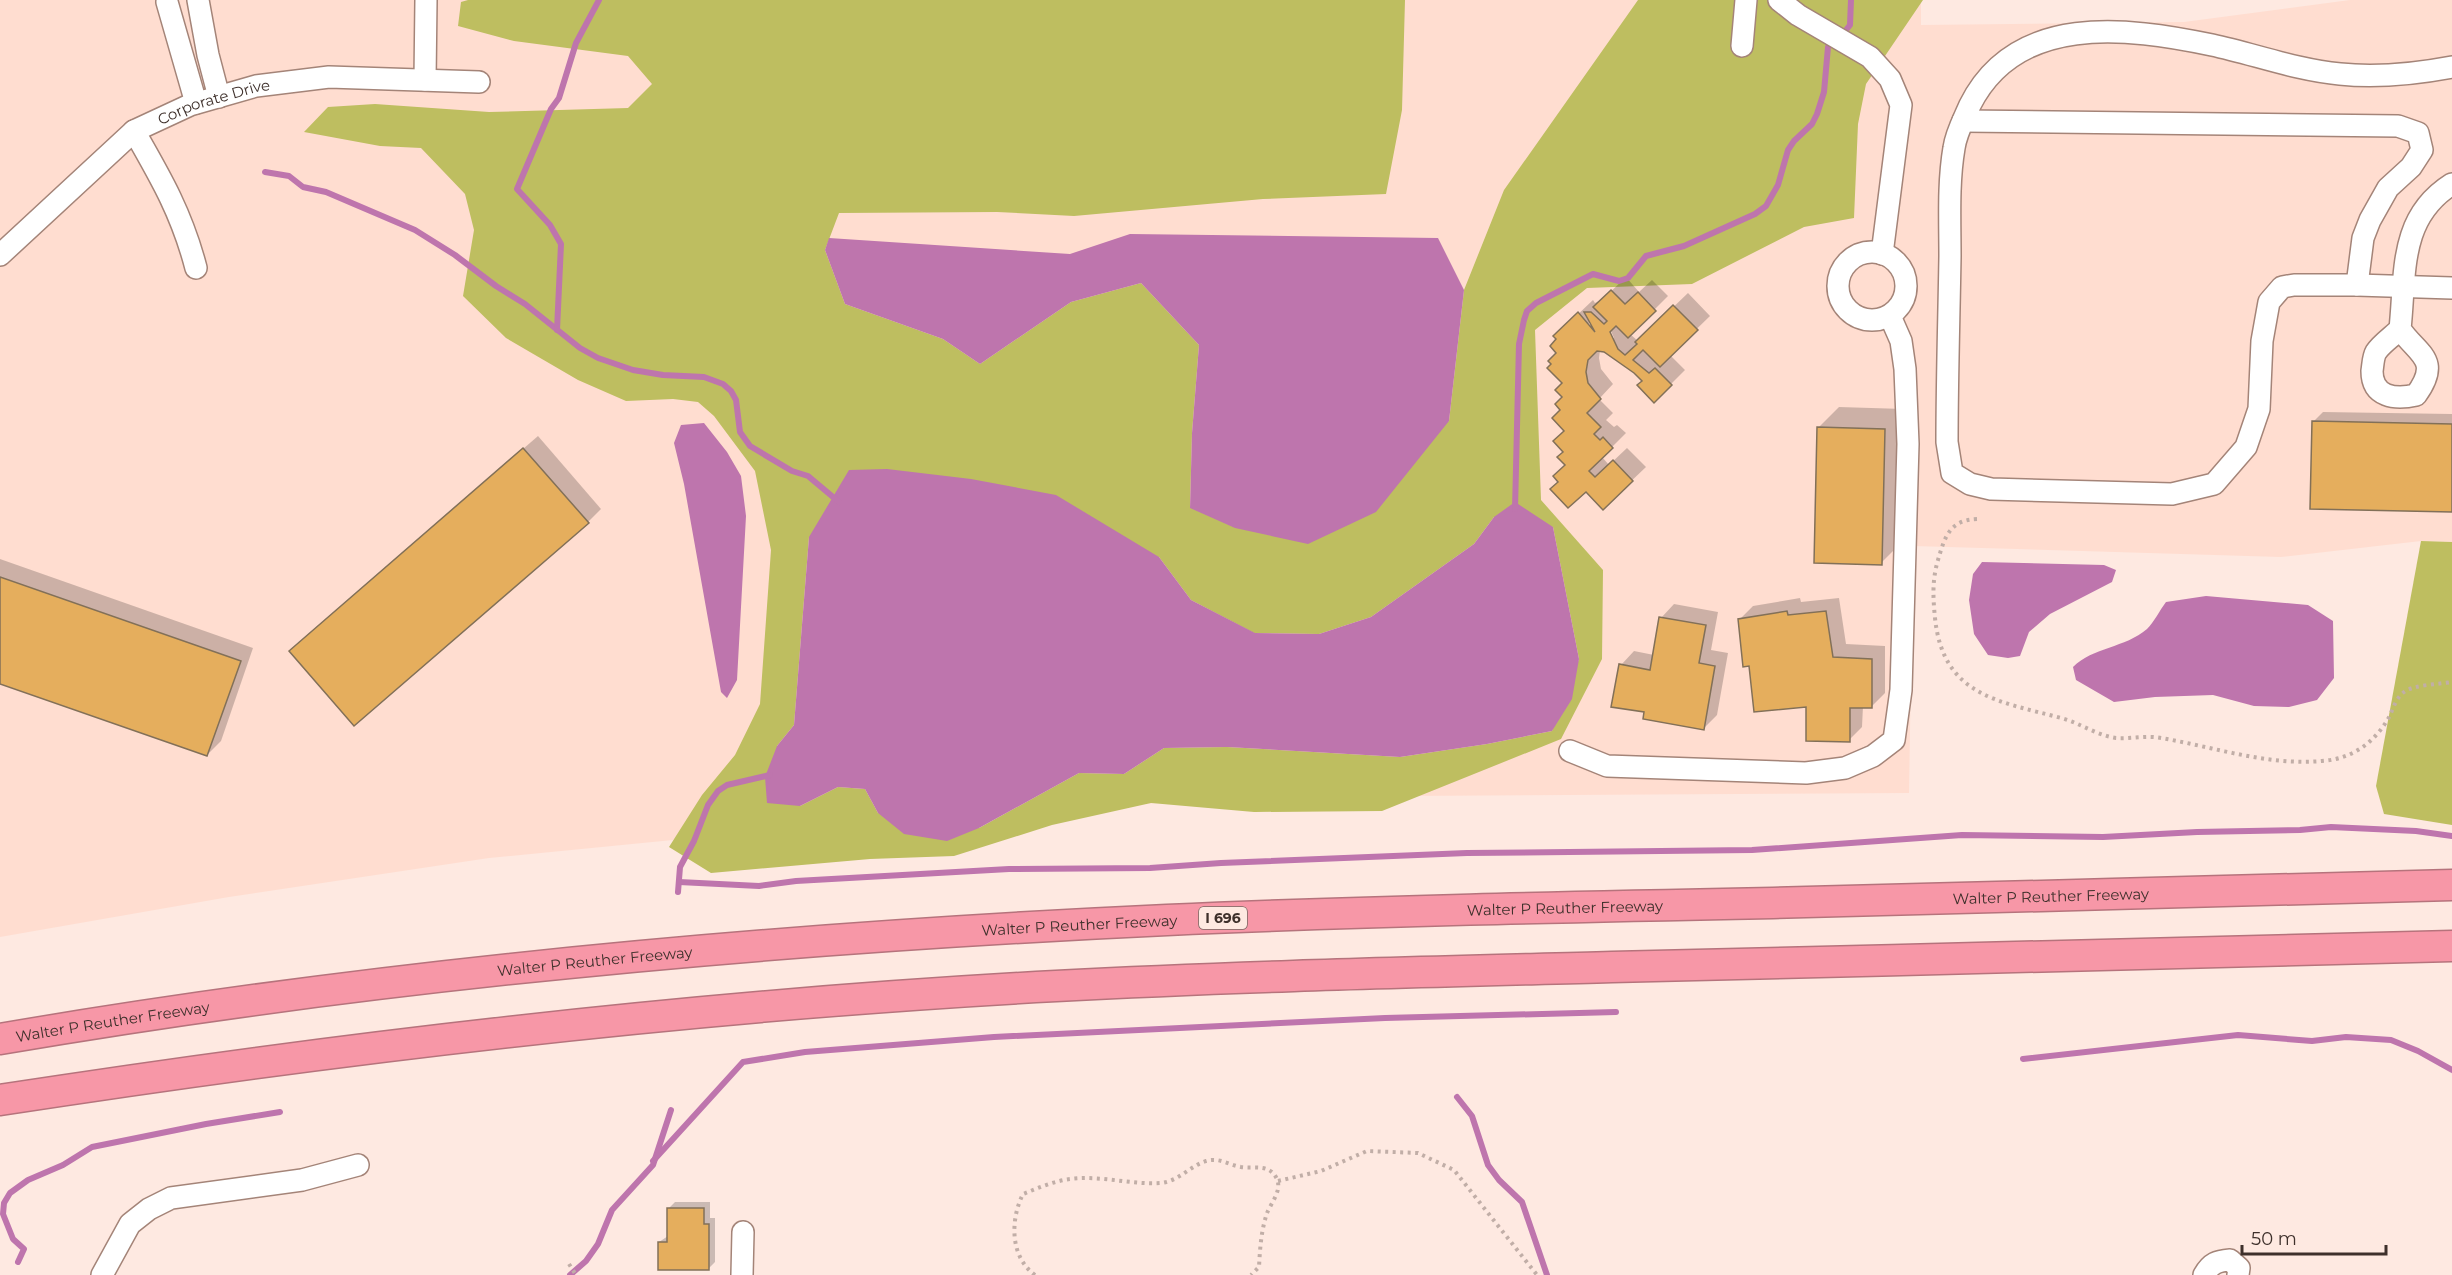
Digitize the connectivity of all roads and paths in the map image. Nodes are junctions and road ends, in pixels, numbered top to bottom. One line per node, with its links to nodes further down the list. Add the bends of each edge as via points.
1 (198, 0): 10 (street)
2 (426, 0): 8 (street)
3 (1746, 0): 6 (street)
4 (1779, 0): 15 (street, via 1870,57 1890,79 1901,105)
5 (167, 2): 11 (street)
6 (1742, 45)
7 (2452, 68): 12 (street, via 2411,75 2339,74 2170,37 2086,32 2053,36 2000,64 1980,86)
8 (425, 80): 9 (street, Corporate Drive); 10 (street, Corporate Drive, via 329,77 256,86)
9 (478, 82)
10 (219, 97): 11 (street, Corporate Drive)
11 (196, 103): 13 (street, Corporate Drive)
12 (1963, 121): 18 (street, via 2398,126 2418,133 2422,150 2411,167 2388,188 2370,220 2363,238); 18 (street, via 1954,147 1952,173 1947,442 1952,473 1970,484 1991,489 2172,494 2214,484 2246,447 2259,409 2262,342 2269,302 2282,288 2294,285)
13 (134, 131): 16 (street, Corporate Drive); 17 (street, via 173,201)
14 (2452, 184): 19 (street, via 2420,213 2406,252)
15 (1882, 254): 21 (street, via 1898,264 1906,286 1905,298); 21 (street, via 1867,253 1847,263 1838,283 1839,293 1849,312 1858,317 1880,320)
16 (0, 255)
17 (196, 268)
18 (2357, 285): 19 (street)
19 (2404, 286): 20 (street); 22 (street)
20 (2452, 288)
21 (1890, 316): 25 (street, via 1901,341 1908,444 1901,690 1894,740 1873,756 1845,768 1806,773 1607,766)
22 (2400, 329)
23 (1977, 519): 24 (path, via 1963,519 1951,529 1943,544 1935,570 1936,624 1939,646 1950,668 1977,692 1999,702 2117,738 2159,737 2227,753 2322,761 2345,758 2370,743 2405,690)
24 (2452, 682)
25 (1570, 751)
26 (2452, 885): 28 (highway, Walter P Reuther Freeway / I 696, via 1374,912 849,939 374,985)
27 (2452, 946): 29 (highway, via 1322,975 1052,986 600,1022 265,1061)
28 (0, 1040)
29 (0, 1100)
30 (358, 1165): 34 (street, via 302,1180 171,1198 130,1224)
31 (1278, 1181): 37 (path, via 1259,1166 1242,1168 1216,1160 1204,1161 1165,1182 1145,1184 1087,1178 1045,1185 1023,1194 1017,1205 1015,1246 1025,1268); 38 (path, via 1261,1240 1259,1267); 39 (path, via 1321,1171 1367,1151 1418,1153 1454,1170)
32 (742, 1232): 36 (street)
33 (569, 1264): 35 (path)
34 (102, 1275)
35 (576, 1275)
36 (742, 1275)
37 (1035, 1275)
38 (1251, 1275)
39 (1537, 1275)
40 (2204, 1275): 41 (street, via 2210,1265 2230,1260 2239,1268)
41 (2238, 1275)

